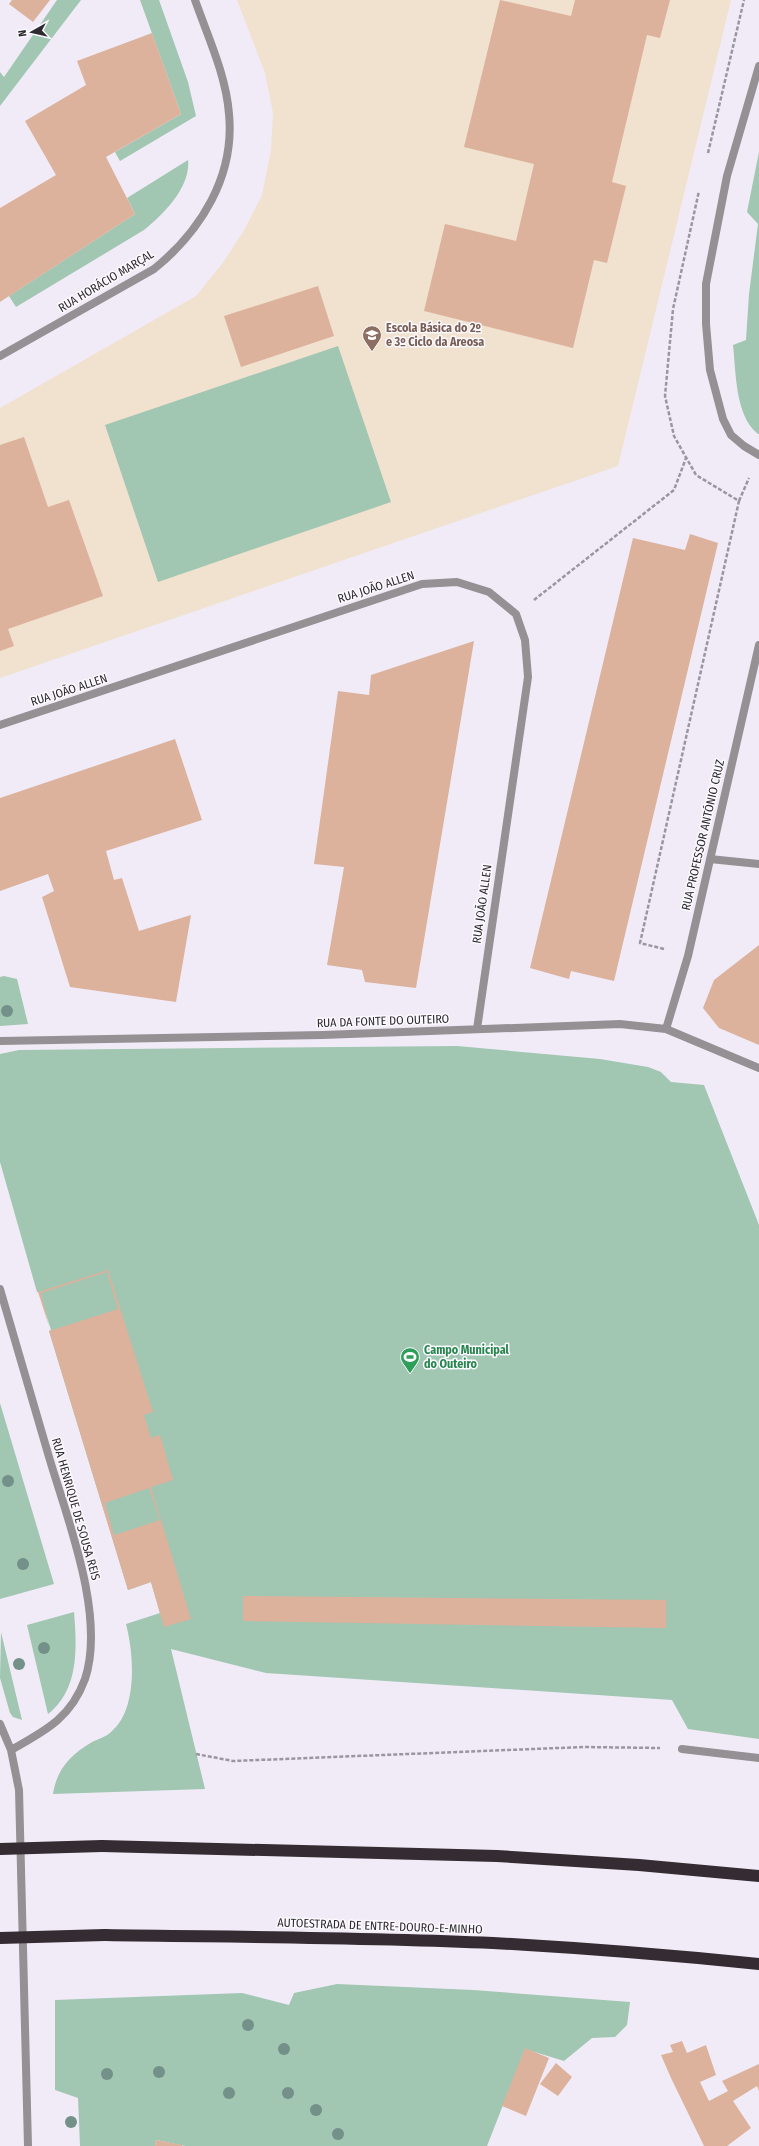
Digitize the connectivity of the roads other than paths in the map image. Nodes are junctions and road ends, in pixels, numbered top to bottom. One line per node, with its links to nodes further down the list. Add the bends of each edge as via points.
1 (196, 0): 3 (street, RUA HORÁCIO MARÇAL, via 219,68 229,114 230,138 226,163 212,200 194,231 176,251 154,269)
2 (759, 66): 4 (street, via 727,176 706,284 710,370 723,419 731,435)
3 (0, 356)
4 (759, 455)
5 (759, 645): 7 (street, RUA PROFESSOR ANTÓNIO CRUZ)
6 (0, 725): 9 (street, RUA JOÃO ALLEN, via 422,584 457,582 489,592 516,614 525,640 528,677)
7 (710, 858): 8 (street); 10 (street, RUA PROFESSOR ANTÓNIO CRUZ, via 688,956)
8 (759, 864)
9 (477, 1029): 10 (street, RUA DA FONTE DO OUTEIRO, via 613,1024); 11 (street, RUA DA FONTE DO OUTEIRO, via 323,1035)
10 (666, 1029): 12 (street, RUA DA FONTE DO OUTEIRO)
11 (0, 1041)
12 (759, 1068)
13 (0, 1289): 16 (street, RUA HENRIQUE DE SOUSA REIS, via 84,1575 90,1626 90,1649 85,1679 68,1711 54,1726)
14 (0, 1724): 16 (street)
15 (682, 1749): 17 (street)
16 (11, 1750): 22 (street, via 19,1790)
17 (759, 1758)
18 (0, 1849): 19 (highway, bridge, via 102,1846 497,1856)
19 (759, 1876)
20 (0, 1938): 21 (highway, AUTOESTRADA DE ENTRE-DOURO-E-MINHO, bridge, via 105,1935 492,1943)
21 (759, 1964)
22 (28, 2146)

